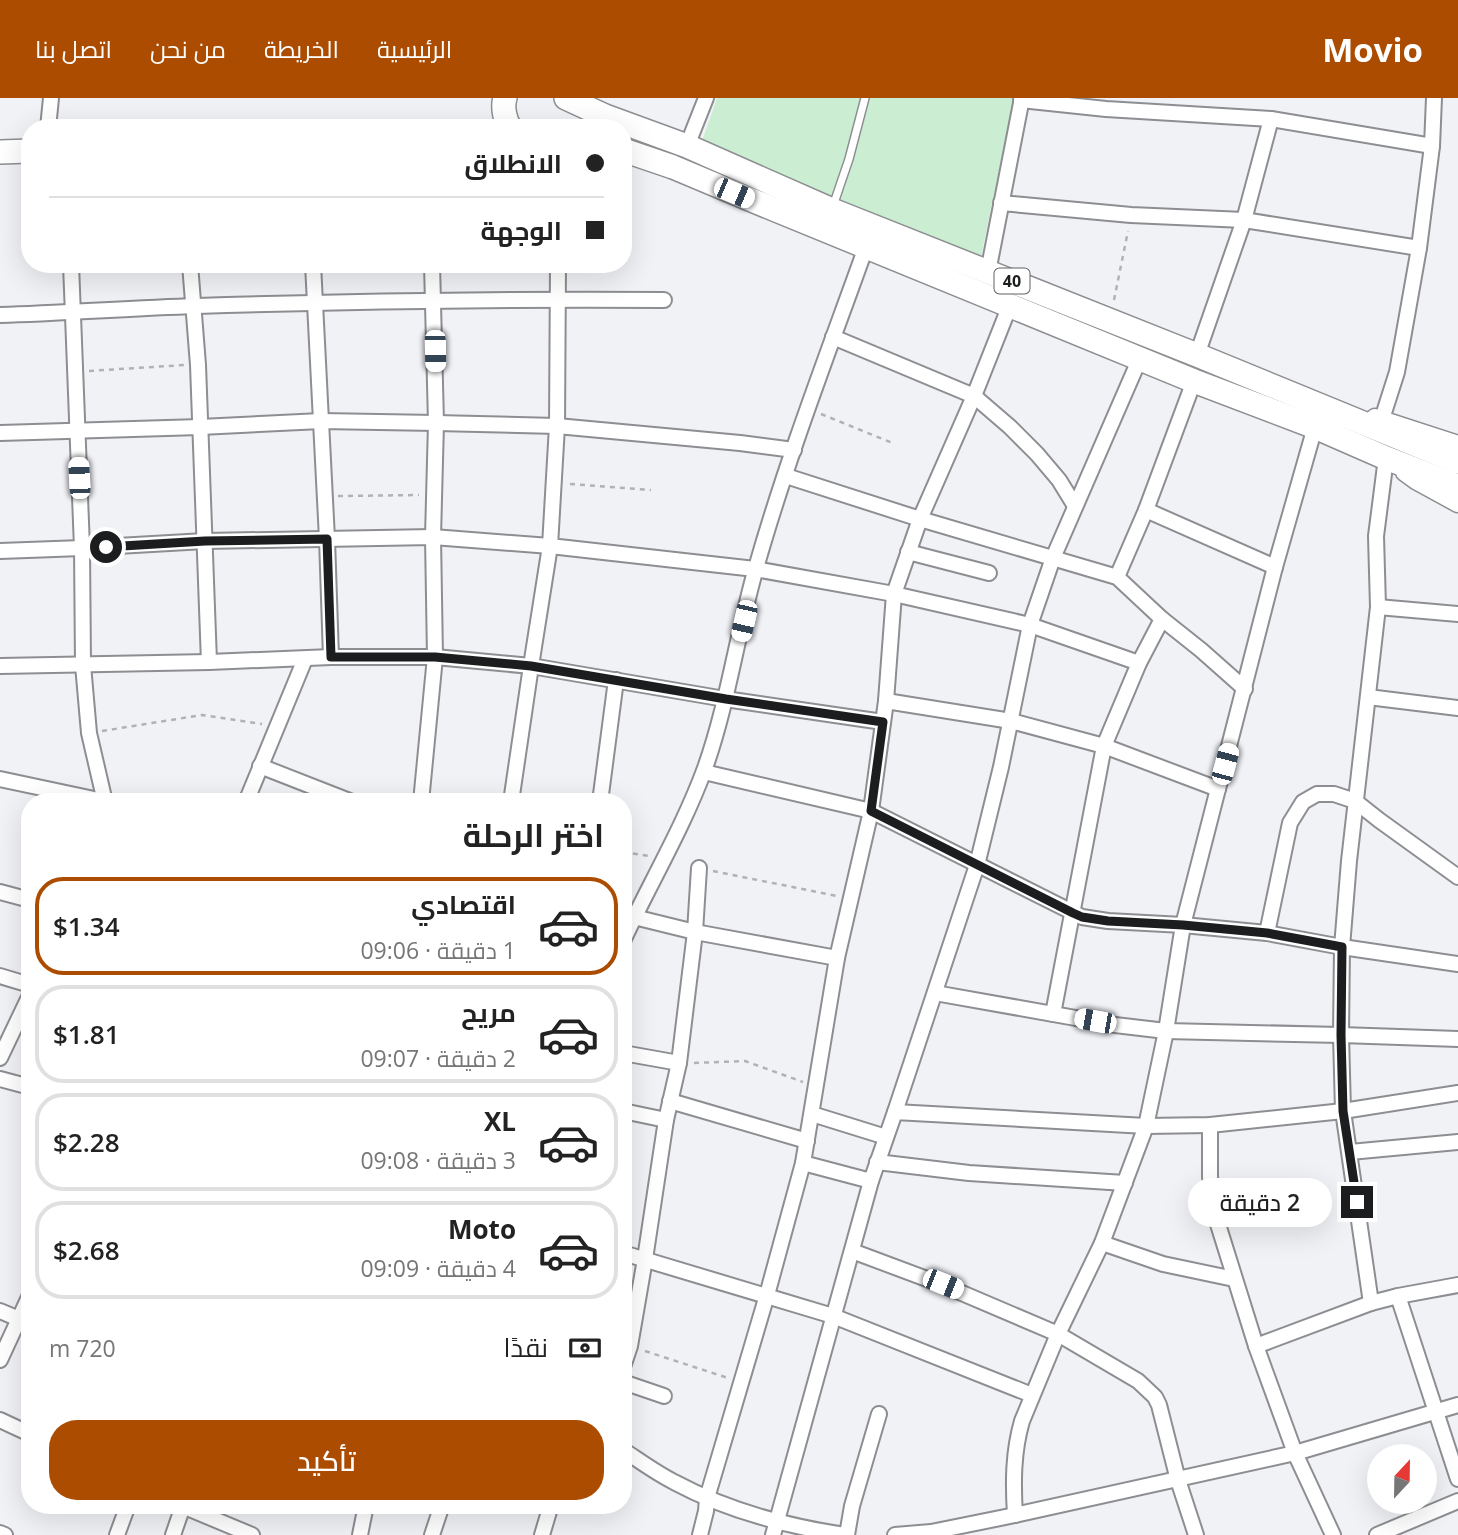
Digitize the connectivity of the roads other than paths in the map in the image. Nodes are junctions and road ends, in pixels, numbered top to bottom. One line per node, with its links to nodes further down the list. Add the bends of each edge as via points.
1 (51, 98): 10 (street)
2 (505, 98): 11 (highway)
3 (566, 98): 12 (highway, 40)
4 (706, 98): 14 (street)
5 (865, 98): 20 (lane)
6 (1434, 98): 15 (street)
7 (1021, 99): 8 (street); 19 (street)
8 (1107, 103): 9 (street)
9 (1271, 118): 15 (street); 21 (street)
10 (49, 119)
11 (506, 119)
12 (613, 119)
13 (632, 126): 14 (highway, 40)
14 (688, 146): 20 (highway, 40)
15 (1432, 146): 23 (street)
16 (21, 151): 17 (highway)
17 (0, 152)
18 (632, 152): 22 (highway, 40)
19 (1001, 203): 21 (street); 24 (street)
20 (832, 210): 24 (highway, 40)
21 (1244, 220): 23 (street); 39 (street)
22 (866, 247): 34 (highway, 40); 38 (street)
23 (1419, 248): 44 (street, via 1397,372)
24 (988, 272): 39 (highway, 40)
25 (71, 273): 36 (street)
26 (191, 273): 35 (street)
27 (313, 273): 33 (street)
28 (432, 273): 32 (street)
29 (558, 273): 30 (street)
30 (558, 299): 31 (street); 32 (street); 47 (street)
31 (664, 300)
32 (434, 302): 33 (street); 46 (street)
33 (315, 303): 35 (street); 45 (street)
34 (1010, 305): 40 (highway, 40); 42 (street)
35 (194, 306): 36 (street); 48 (street)
36 (73, 313): 37 (street); 49 (street)
37 (0, 315)
38 (833, 337): 42 (street); 52 (street)
39 (1197, 355): 43 (highway, 40)
40 (1140, 358): 41 (highway, 40); 58 (street)
41 (1194, 381): 43 (highway, 40); 59 (street)
42 (974, 396): 58 (street, via 1037,454); 60 (street)
43 (1320, 418): 44 (street); 53 (highway, 40); 54 (highway, 40); 69 (street)
44 (1382, 419): 51 (street)
45 (321, 421): 46 (street); 48 (street); 62 (street)
46 (436, 423): 47 (street); 61 (street)
47 (557, 426): 52 (street); 64 (street)
48 (200, 427): 49 (street); 63 (street)
49 (77, 431): 50 (street); 65 (street)
50 (0, 433)
51 (1458, 445)
52 (794, 450): 55 (street)
53 (1385, 458): 56 (highway, 40); 57 (street); 74 (street, via 1377,536)
54 (1458, 462)
55 (786, 476): 60 (street); 70 (street)
56 (1458, 486)
57 (1458, 503)
58 (1075, 506): 68 (street)
59 (1146, 510): 69 (street); 72 (street)
60 (920, 519): 67 (street); 68 (street)
61 (433, 537): 62 (street); 64 (street); 79 (street)
62 (327, 539): 63 (street); 78 (street)
63 (205, 541): 65 (street); 81 (street)
64 (550, 546): 70 (street); 85 (street)
65 (82, 548): 66 (street); 83 (street)
66 (0, 551)
67 (908, 552): 71 (street); 73 (street)
68 (1053, 558): 72 (street); 77 (street)
69 (1275, 567): 87 (street)
70 (755, 569): 73 (street); 89 (street)
71 (989, 573)
72 (1117, 578): 76 (street)
73 (894, 594): 77 (street); 90 (street)
74 (1378, 607): 75 (street); 88 (street)
75 (1458, 614)
76 (1162, 619): 82 (street); 87 (street)
77 (1030, 625): 82 (street); 92 (street)
78 (331, 657): 79 (street); 80 (street)
79 (435, 657): 85 (street); 103 (street)
80 (305, 659): 81 (street); 95 (street)
81 (209, 662): 83 (street)
82 (1139, 663): 94 (street)
83 (83, 665): 84 (street); 100 (street, via 89,733)
84 (0, 666)
85 (531, 666): 86 (street); 104 (street)
86 (616, 680): 89 (street); 105 (street)
87 (1245, 689): 98 (street)
88 (1368, 697): 91 (street); 106 (street)
89 (726, 699): 93 (street); 96 (street)
90 (886, 701): 92 (street); 93 (street)
91 (1458, 708)
92 (1011, 721): 94 (street); 108 (street)
93 (883, 722): 107 (street)
94 (1104, 746): 98 (street); 114 (street)
95 (260, 766): 101 (street); 102 (street)
96 (704, 772): 107 (street); 113 (street)
97 (0, 779): 99 (street)
98 (1218, 789): 116 (street)
99 (67, 793)
100 (104, 793)
101 (250, 793)
102 (329, 793)
103 (422, 793)
104 (512, 793)
105 (601, 793)
106 (1355, 801): 110 (street); 118 (street, via 1317,794 1296,812 1287,834); 119 (street)
107 (871, 811): 108 (street); 120 (street)
108 (977, 866): 114 (street); 124 (street)
109 (699, 868): 117 (street)
110 (1458, 877)
111 (0, 892): 112 (street)
112 (21, 898)
113 (632, 910)
114 (1073, 913): 116 (street, via 1108,921); 126 (street)
115 (632, 916): 117 (street)
116 (1183, 925): 118 (street); 127 (street)
117 (695, 932): 120 (street); 132 (street)
118 (1267, 933): 119 (street)
119 (1342, 947): 121 (street); 128 (street)
120 (837, 958): 140 (street)
121 (1458, 964)
122 (0, 976): 123 (street)
123 (21, 982)
124 (935, 993): 126 (street); 138 (street)
125 (21, 1014): 131 (street)
126 (1054, 1014): 127 (street)
127 (1166, 1031): 128 (street); 143 (street)
128 (1341, 1035): 129 (street); 137 (street)
129 (1458, 1039)
130 (632, 1055): 132 (street)
131 (0, 1058)
132 (679, 1063): 136 (street)
133 (0, 1079): 134 (street)
134 (21, 1085)
135 (1458, 1093): 137 (street)
136 (670, 1101): 141 (street); 145 (street)
137 (1343, 1111): 142 (street); 147 (street)
138 (895, 1112): 143 (street); 144 (street)
139 (632, 1113): 141 (street)
140 (812, 1114): 144 (street); 145 (street)
141 (666, 1120): 155 (street)
142 (1210, 1125): 143 (street); 156 (street, via 1212,1196)
143 (1146, 1126): 151 (street)
144 (886, 1137): 148 (street)
145 (807, 1141): 149 (street)
146 (1458, 1142): 147 (street)
147 (1350, 1152): 160 (street)
148 (877, 1162): 150 (street); 151 (street)
149 (803, 1163): 150 (street); 158 (street)
150 (871, 1181): 153 (street)
151 (1125, 1183): 152 (street)
152 (1102, 1243): 156 (street, via 1163,1264); 166 (street)
153 (852, 1251): 163 (street); 166 (street)
154 (632, 1255): 155 (street)
155 (645, 1259): 158 (street); 165 (street)
156 (1234, 1279): 167 (street)
157 (1458, 1286): 159 (street)
158 (767, 1295): 163 (street); 181 (street)
159 (1398, 1296): 160 (street); 173 (street)
160 (1371, 1303): 167 (street)
161 (21, 1309): 162 (street)
162 (0, 1311)
163 (833, 1316): 170 (street); 190 (street)
164 (21, 1318): 168 (street)
165 (632, 1330)
166 (1058, 1334): 170 (street); 179 (street, via 1138,1381 1155,1397)
167 (1256, 1346): 177 (street)
168 (0, 1360)
169 (632, 1385): 171 (street)
170 (1032, 1395): 189 (street, via 1016,1447)
171 (664, 1396)
172 (1458, 1405): 173 (street)
173 (1436, 1411): 177 (street); 180 (street)
174 (879, 1414): 200 (street)
175 (0, 1420): 176 (street)
176 (21, 1430)
177 (1295, 1453): 179 (street); 203 (street)
178 (632, 1456): 181 (street)
179 (1178, 1479): 189 (street); 202 (street)
180 (1458, 1479)
181 (707, 1498): 190 (street); 199 (street)
182 (1458, 1501): 204 (street)
183 (125, 1514): 193 (street)
184 (180, 1514): 194 (street)
185 (201, 1514): 195 (street)
186 (364, 1514): 196 (street)
187 (439, 1514): 197 (street)
188 (548, 1514): 198 (street)
189 (1015, 1515): 201 (street)
190 (775, 1528): 200 (street)
191 (0, 1533): 192 (street)
192 (5, 1535)
193 (117, 1535)
194 (173, 1535)
195 (252, 1535)
196 (360, 1535)
197 (432, 1535)
198 (542, 1535)
199 (700, 1535)
200 (846, 1535)
201 (895, 1535)
202 (1196, 1535)
203 (1333, 1535)
204 (1377, 1535)

